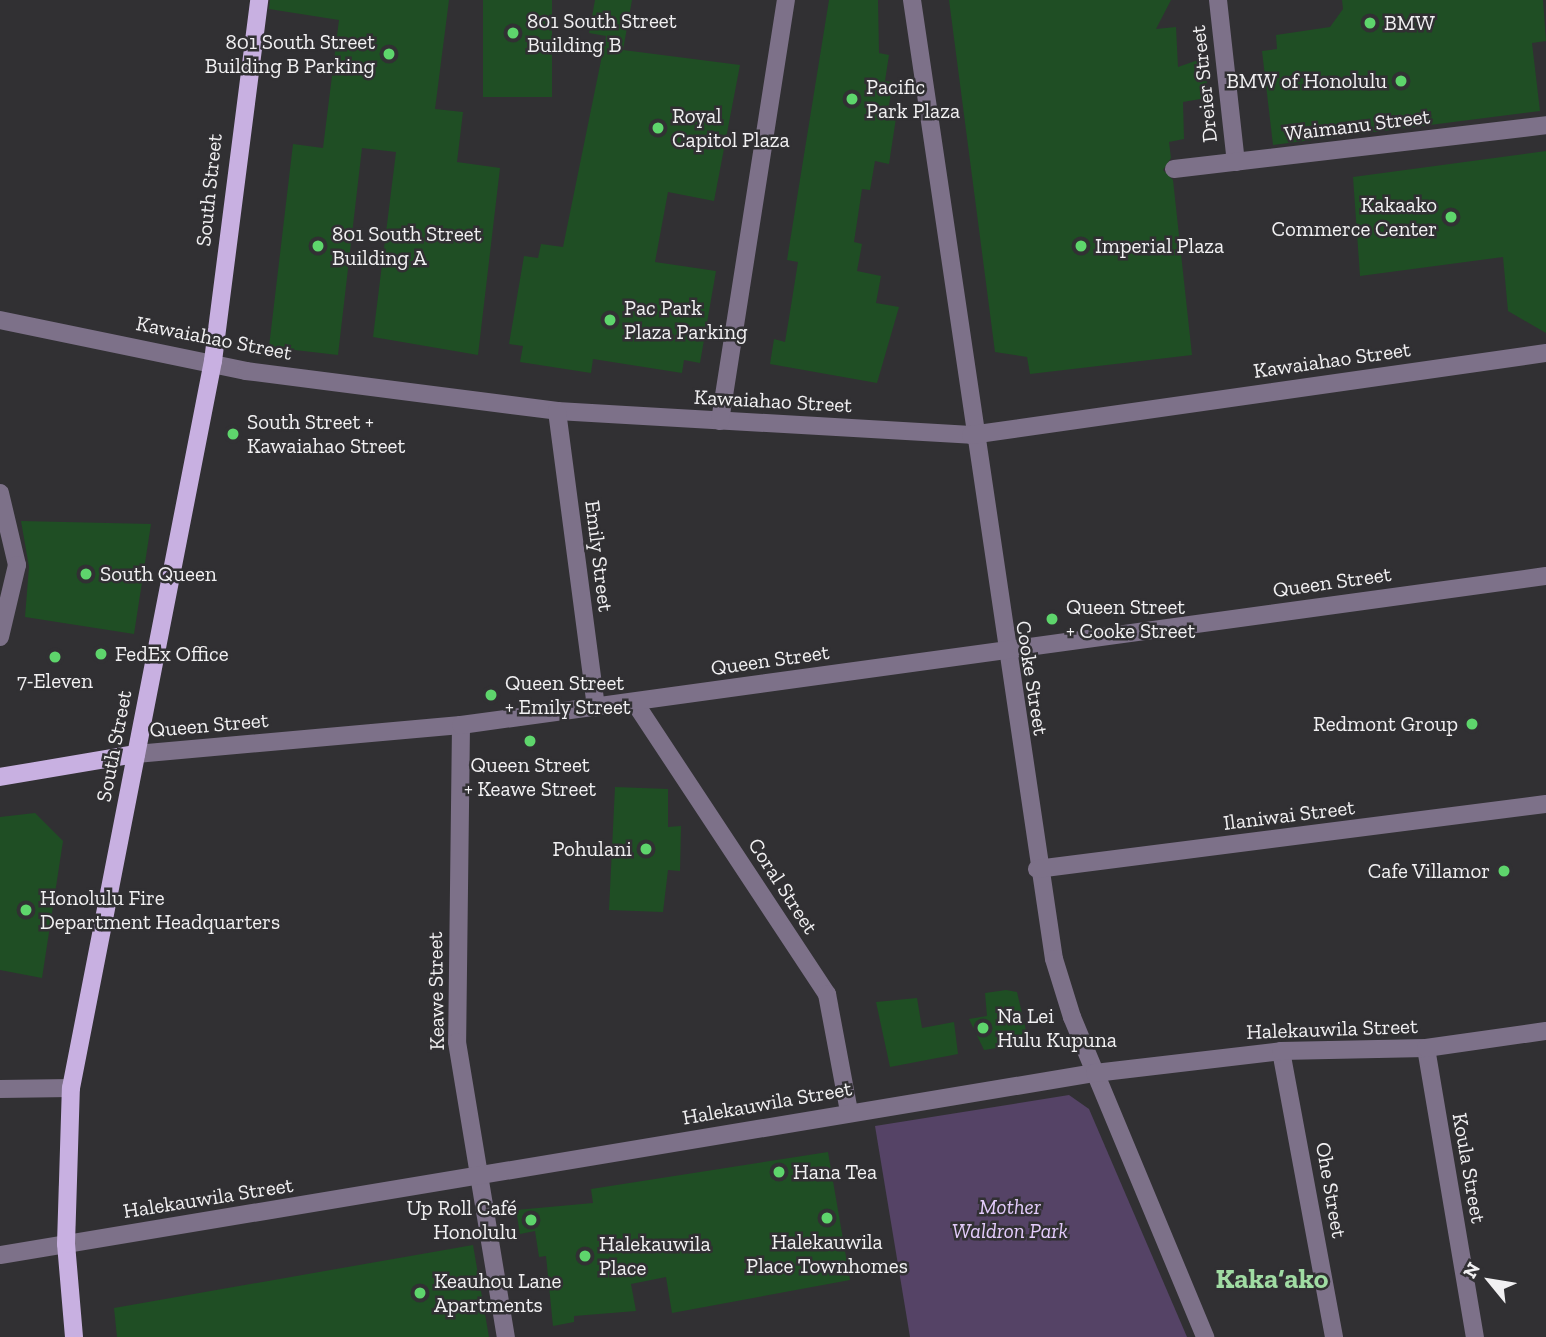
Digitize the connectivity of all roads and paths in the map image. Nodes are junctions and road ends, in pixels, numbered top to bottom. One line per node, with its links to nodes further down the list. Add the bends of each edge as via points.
1 (259, 0): 10 (main road, South Street)
2 (786, 0): 12 (street)
3 (912, 0): 13 (street, Cooke Street)
4 (1218, 0): 6 (street, Dreier Street)
5 (1546, 125): 6 (street, Waimanu Street)
6 (1236, 162): 7 (street, Waimanu Street)
7 (1174, 169)
8 (0, 320): 10 (street, Kawaiahao Street)
9 (1546, 353): 13 (street, Kawaiahao Street)
10 (213, 361): 11 (street, Kawaiahao Street, via 246,371); 21 (main road, South Street)
11 (557, 411): 12 (street, Kawaiahao Street); 19 (street, Emily Street)
12 (720, 421): 13 (street, Kawaiahao Street)
13 (971, 435): 17 (street, Cooke Street)
14 (0, 493): 16 (street, via 17,565)
15 (1546, 576): 17 (street, Queen Street)
16 (0, 637)
17 (1007, 648): 18 (street, Queen Street); 24 (street, Cooke Street)
18 (635, 703): 19 (street, Queen Street); 31 (street, Coral Street, via 827,994)
19 (596, 707): 20 (street, Queen Street)
20 (461, 725): 21 (street, Queen Street); 32 (street, Keawe Street, via 457,1042)
21 (135, 754): 22 (main road, Queen Street); 29 (main road, South Street)
22 (0, 777)
23 (1546, 804): 24 (street, Ilaniwai Street)
24 (1037, 869): 28 (street, Cooke Street, via 1054,959)
25 (1546, 1031): 26 (street, Halekauwila Street)
26 (1426, 1048): 27 (street, Halekauwila Street); 39 (street, Koula Street)
27 (1281, 1051): 28 (street, Halekauwila Street); 38 (street, Ohe Street)
28 (1096, 1073): 31 (street, Halekauwila Street); 37 (street, Cooke Street)
29 (71, 1088): 30 (street); 33 (main road, South Street)
30 (0, 1089)
31 (849, 1112): 32 (street, Halekauwila Street)
32 (477, 1175): 33 (street, Halekauwila Street); 36 (street, Keawe Street)
33 (66, 1244): 34 (street, Halekauwila Street); 35 (main road, South Street)
34 (0, 1255)
35 (74, 1337)
36 (506, 1337)
37 (1205, 1337)
38 (1334, 1337)
39 (1475, 1337)

